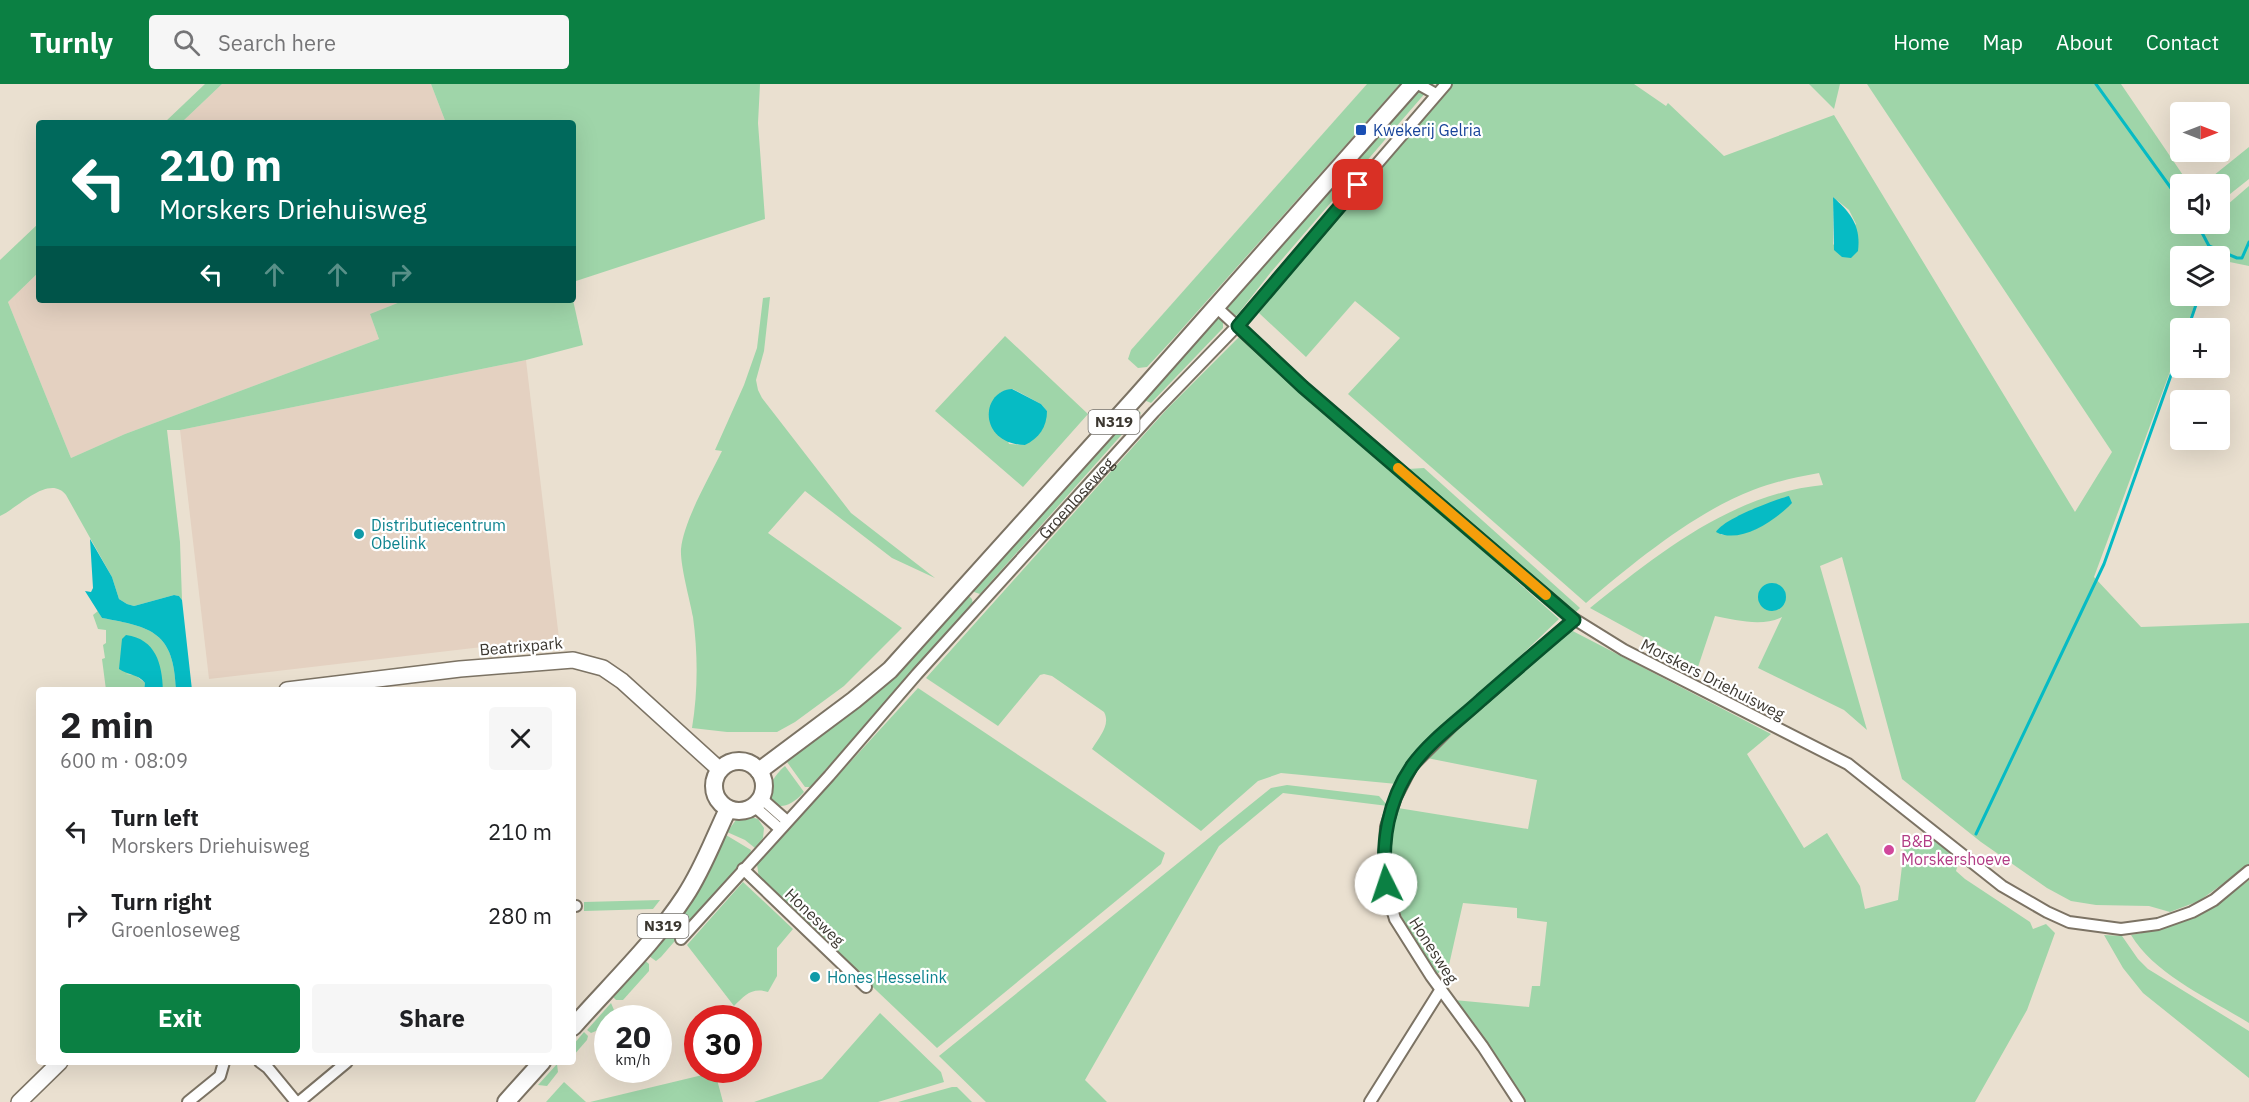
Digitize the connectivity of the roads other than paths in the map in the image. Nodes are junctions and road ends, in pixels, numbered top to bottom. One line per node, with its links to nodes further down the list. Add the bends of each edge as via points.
1 (1413, 84): 5 (main road, Groenloseweg / N319)
2 (1418, 84): 4 (street)
3 (1446, 84): 4 (street, Groenloseweg)
4 (1436, 94): 6 (street, Groenloseweg)
5 (1215, 306): 6 (street, Morskers Driehuisweg); 10 (main road, Groenloseweg / N319, via 890,670)
6 (1238, 326): 7 (street, Morskers Driehuisweg, via 1303,387); 13 (street, Groenloseweg, via 1146,420)
7 (1574, 620): 15 (street, Morskers Driehuisweg, via 1624,650 1848,764 2002,886 2069,922 2121,929 2158,924 2214,900); 18 (street, Honesweg, via 1431,745 1412,766 1391,810 1384,845 1389,899 1395,919)
8 (312, 687): 9 (street, Beatrixpark, via 573,660 603,668 622,681)
9 (720, 770): 10 (main road, via 736,762); 12 (main road, via 715,794)
10 (759, 771): 11 (main road, via 764,784)
11 (757, 802): 12 (main road, via 744,811); 13 (street)
12 (728, 808): 19 (main road, N319, via 687,894)
13 (783, 825): 14 (street, Groenloseweg)
14 (743, 869): 16 (street, Groenloseweg); 17 (street, Honesweg)
15 (2249, 871)
16 (681, 939)
17 (866, 987)
18 (1441, 989): 29 (street); 30 (street, Honesweg)
19 (576, 1024)
20 (57, 1065): 25 (street)
21 (223, 1065): 26 (street, via 220,1076)
22 (264, 1065): 27 (street)
23 (343, 1065): 27 (street)
24 (539, 1065): 28 (main road)
25 (19, 1102)
26 (188, 1102)
27 (297, 1102)
28 (506, 1102)
29 (1370, 1102)
30 (1519, 1102)

